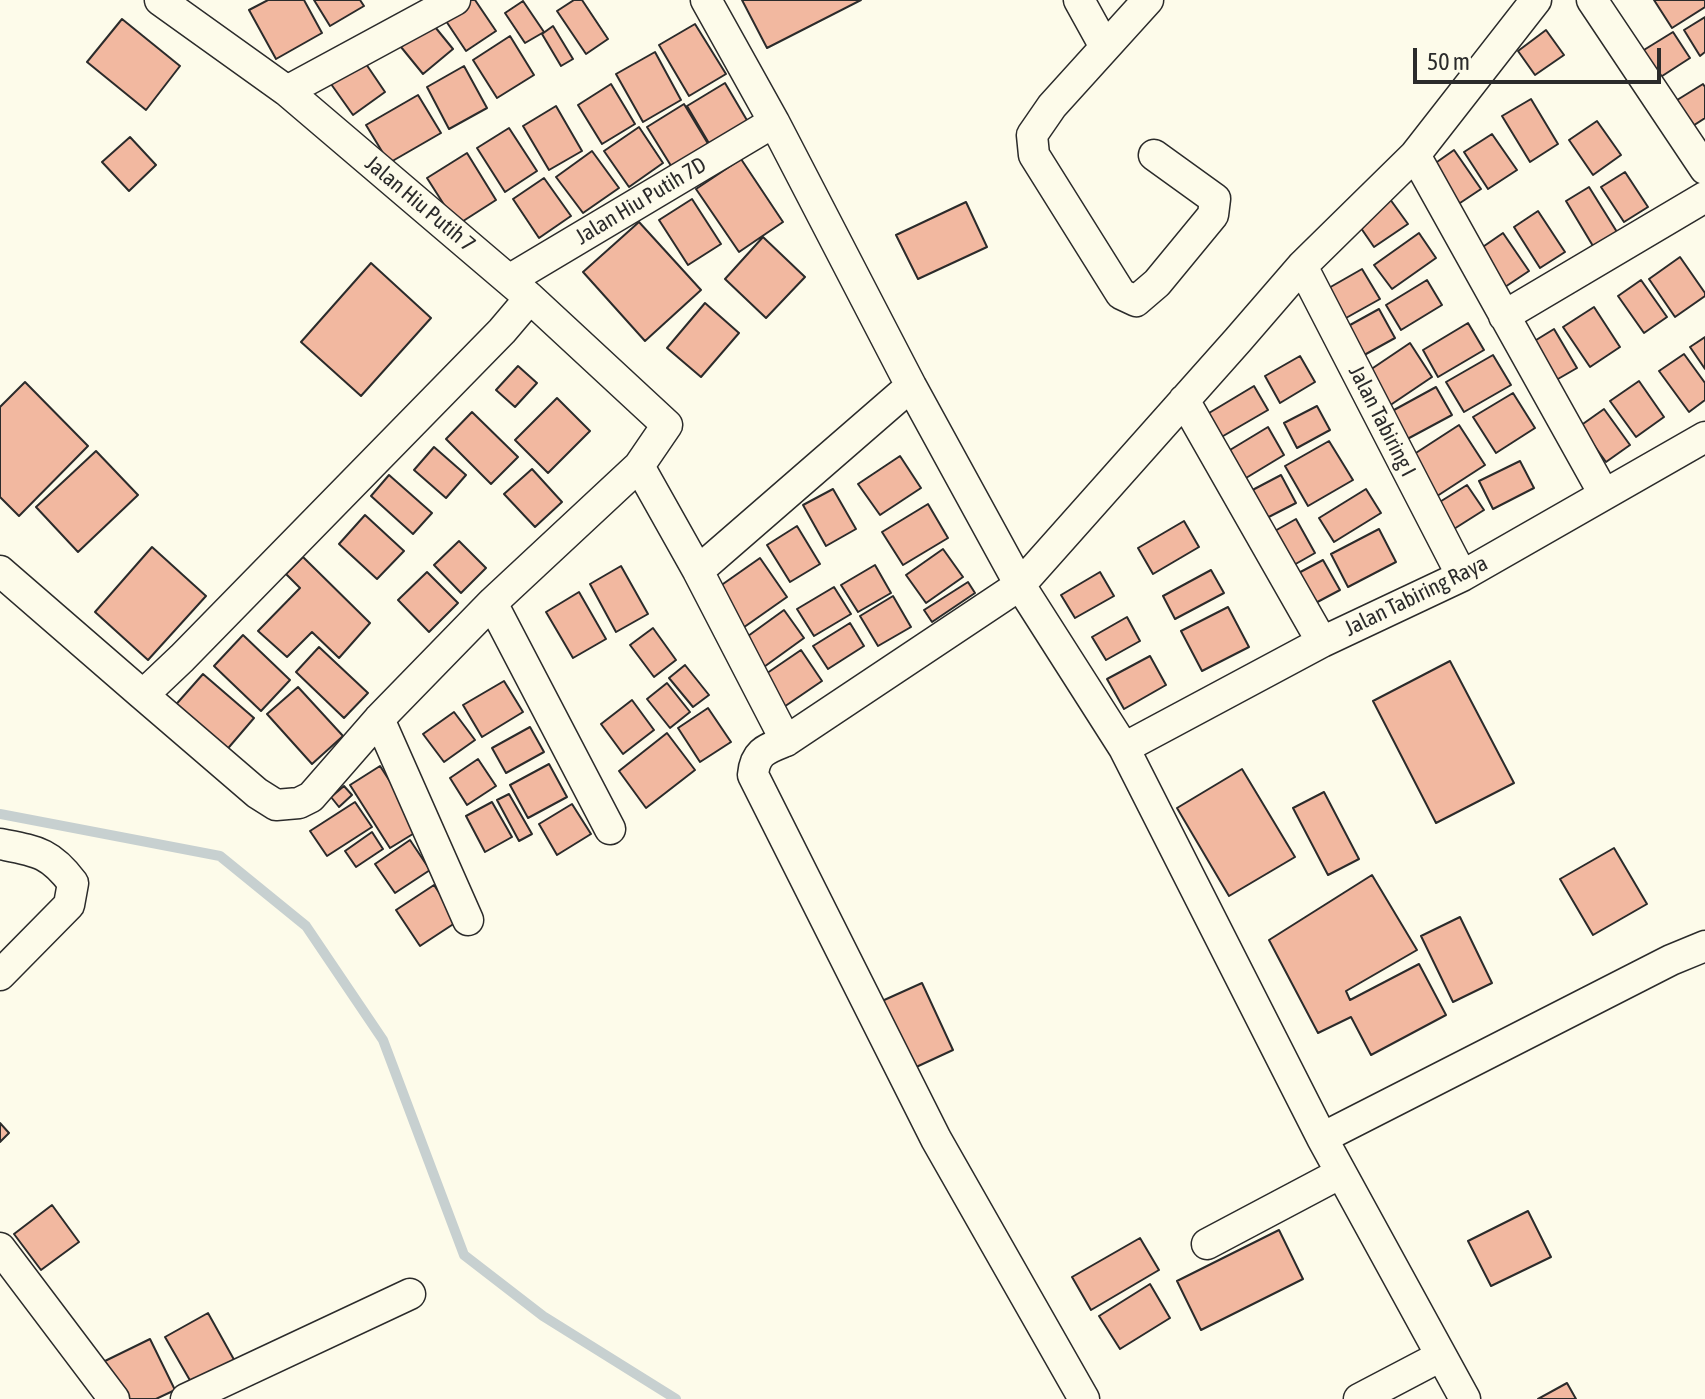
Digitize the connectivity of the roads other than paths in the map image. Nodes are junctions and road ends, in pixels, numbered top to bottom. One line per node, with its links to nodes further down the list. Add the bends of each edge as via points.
1 (160, 0): 9 (street, Jalan Hiu Putih 7)
2 (455, 0): 9 (street)
3 (706, 0): 10 (street)
4 (1079, 0): 8 (street)
5 (1148, 0): 8 (street)
6 (1592, 0): 13 (street)
7 (1532, 2): 12 (street)
8 (1105, 47): 11 (street, via 1032,135 1034,155 1121,294 1136,301 1213,215 1215,199)
9 (287, 91): 16 (street, Jalan Hiu Putih 7)
10 (774, 122): 16 (street, Jalan Hiu Putih 7D); 18 (street)
11 (1154, 155)
12 (1415, 155): 15 (street); 17 (street)
13 (1705, 169)
14 (1705, 197): 17 (street)
15 (1302, 266): 19 (street); 25 (street, Jalan Tabiring I)
16 (519, 289): 21 (street, Jalan Hiu Putih 7, via 667,425); 29 (street, Jalan Hiu Putih 7D, via 480,354)
17 (1504, 316): 22 (street)
18 (911, 386): 24 (street); 26 (street)
19 (1184, 400): 26 (street); 28 (street)
20 (1705, 437): 22 (street, Jalan Tabiring Raya)
21 (639, 466): 24 (street); 27 (street)
22 (1604, 494): 25 (street, Jalan Tabiring Raya)
23 (0, 571): 29 (street)
24 (698, 571): 31 (street)
25 (1462, 576): 28 (street, Jalan Tabiring Raya)
26 (1020, 585): 31 (street); 32 (street)
27 (492, 603): 30 (street); 33 (street)
28 (1322, 642): 32 (street, Jalan Tabiring Raya)
29 (143, 695): 30 (street, via 276,805 311,797)
30 (379, 719): 35 (street)
31 (786, 741): 46 (street, via 764,750 754,762 753,775 936,1139)
32 (1124, 748): 38 (street)
33 (610, 829)
34 (0, 844): 37 (street, via 33,850 59,864 73,883 69,905)
35 (468, 920)
36 (1705, 946): 38 (street)
37 (0, 975)
38 (1322, 1138): 39 (street)
39 (1341, 1173): 40 (street); 43 (street)
40 (1207, 1244)
41 (0, 1248): 44 (street)
42 (410, 1294): 45 (street)
43 (1441, 1356): 47 (street); 48 (street)
44 (114, 1399)
45 (186, 1399)
46 (1084, 1399)
47 (1359, 1399)
48 (1465, 1399)

